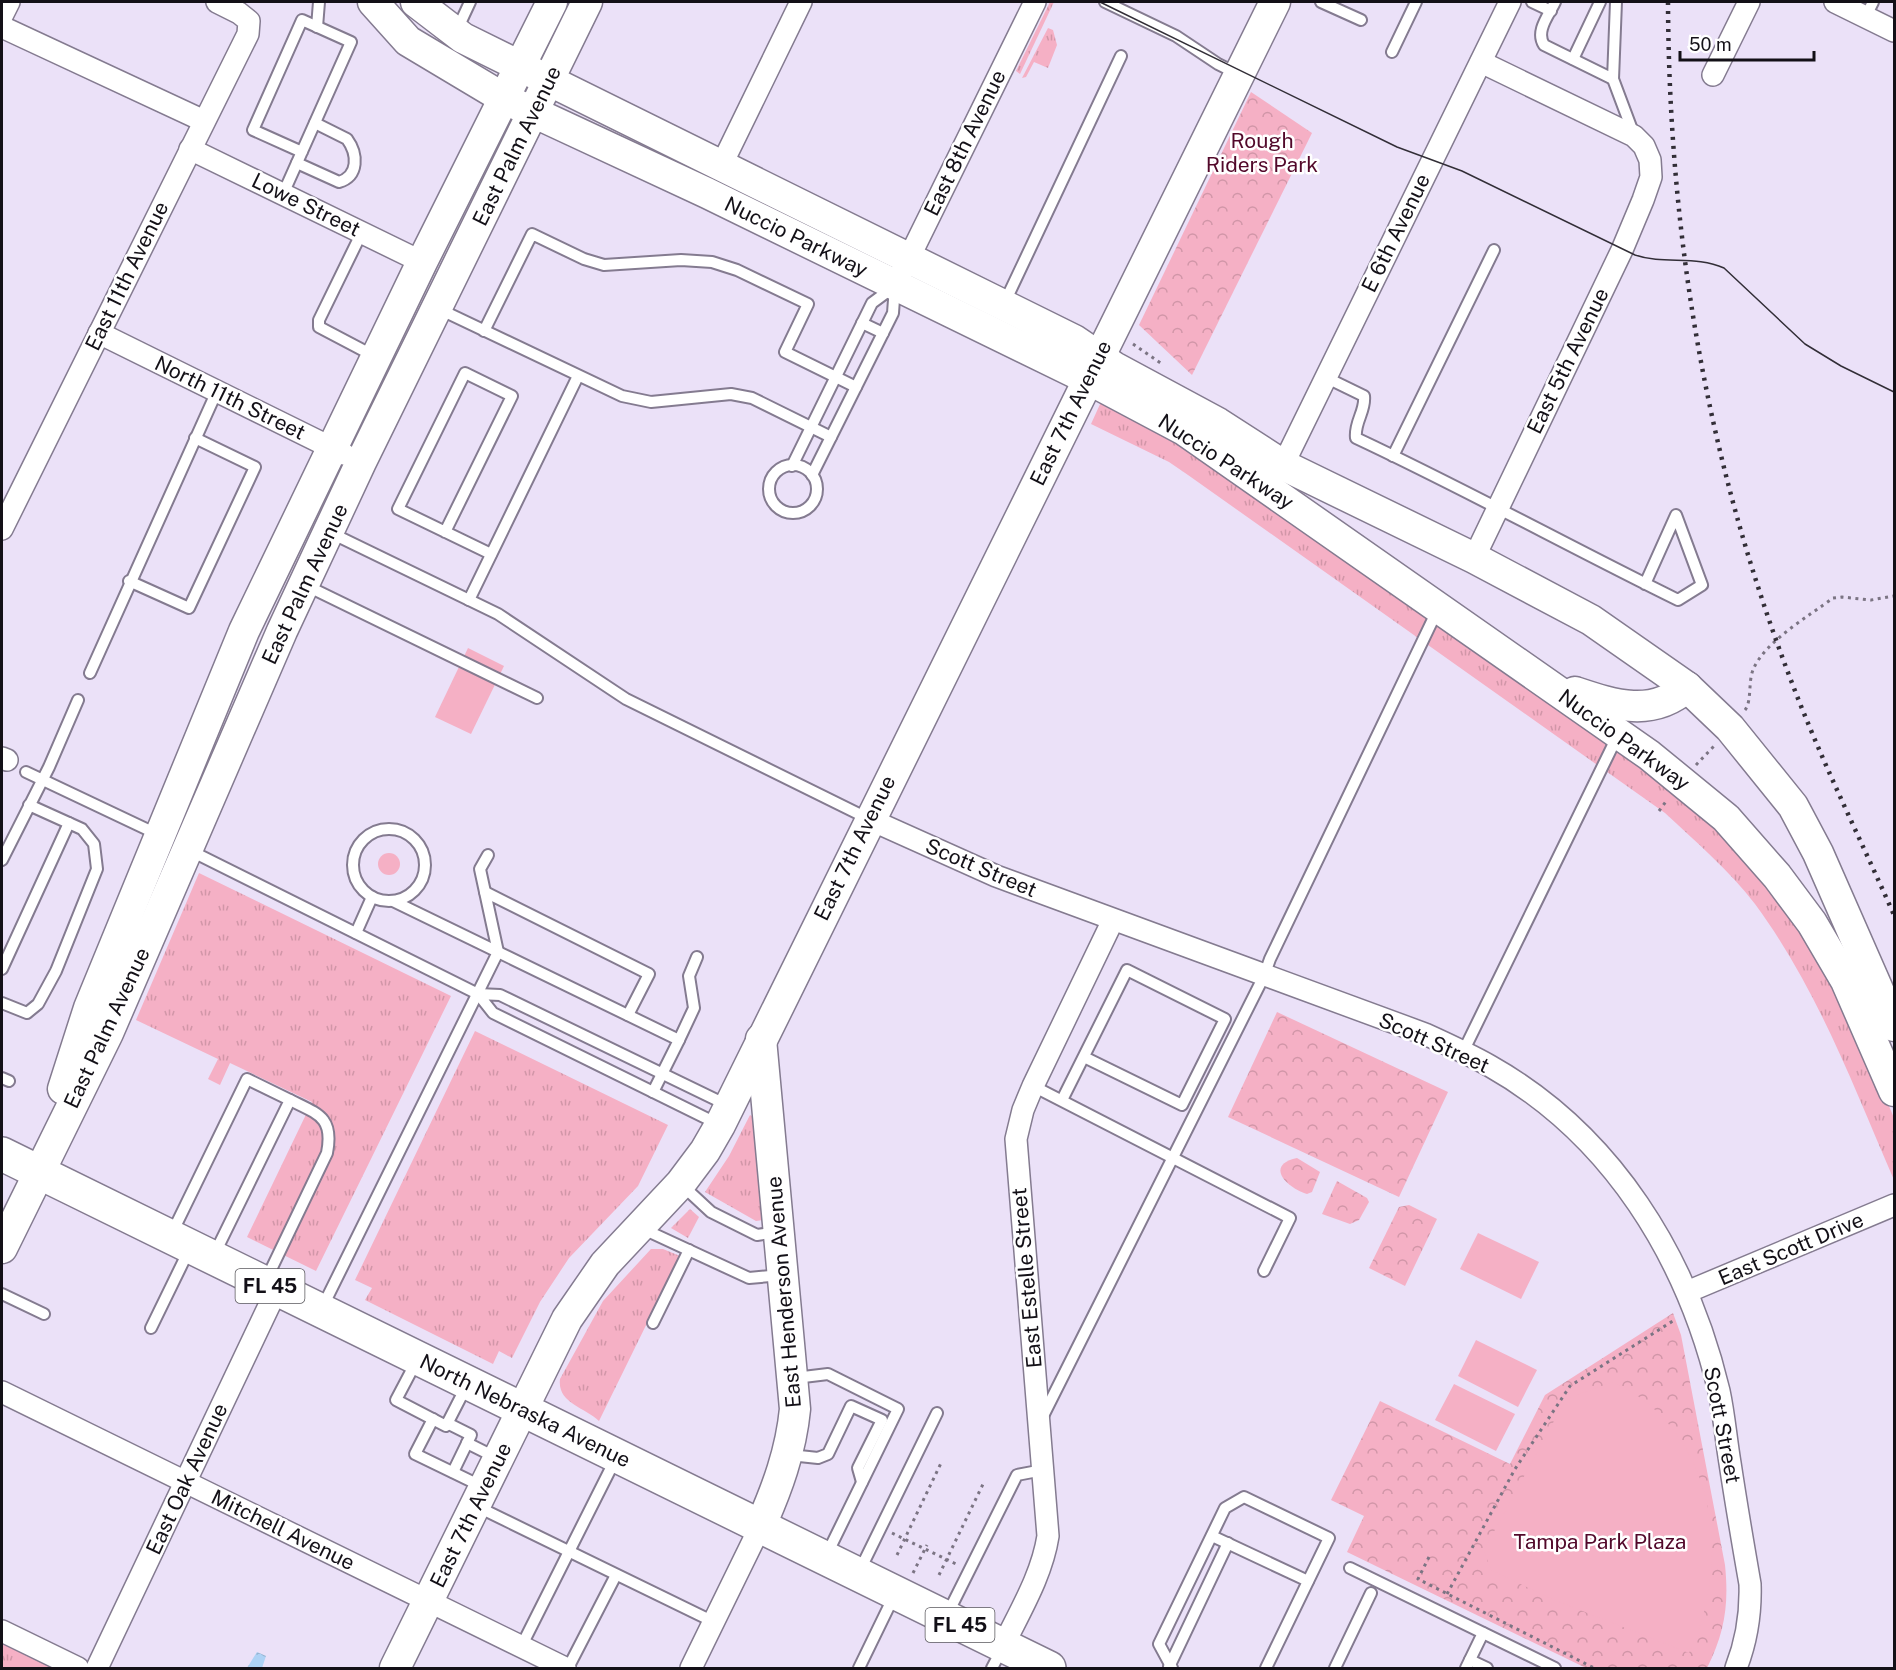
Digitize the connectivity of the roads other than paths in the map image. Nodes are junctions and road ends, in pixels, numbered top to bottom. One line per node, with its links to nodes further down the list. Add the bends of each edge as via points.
1 (9, 2): 23 (street)
2 (217, 2): 40 (street, East 11th Avenue, via 249,21 248,34)
3 (319, 2): 26 (lane)
4 (373, 2): 38 (street, Nuccio Parkway, via 408,41)
5 (416, 2): 28 (street, Nuccio Parkway)
6 (470, 2): 28 (lane)
7 (552, 2): 33 (street, East Palm Avenue)
8 (587, 2): 37 (street, East Palm Avenue)
9 (801, 2): 46 (street)
10 (1035, 2): 50 (street, East 8th Avenue)
11 (1105, 2): 34 (lane, via 1176,36)
12 (1275, 2): 34 (street, East 7th Avenue)
13 (1322, 2): 24 (lane)
14 (1416, 2): 29 (lane)
15 (1510, 2): 32 (street, E 6th Avenue)
16 (1532, 2): 21 (lane)
17 (1600, 2): 31 (lane)
18 (1616, 2): 36 (lane)
19 (1749, 2): 35 (street)
20 (1835, 2): 22 (street)
21 (1553, 6): 31 (lane, via 1540,39 1544,45)
22 (1869, 9): 27 (street)
23 (2, 16)
24 (1361, 20)
25 (2, 27): 40 (street)
26 (317, 27): 41 (lane, via 351,42); 44 (lane, via 302,20 253,129)
27 (1894, 31)
28 (456, 33): 33 (street, Nuccio Parkway)
29 (1392, 52)
30 (1121, 56): 53 (lane)
31 (1573, 59): 36 (lane)
32 (1481, 62): 42 (street); 63 (street, E 6th Avenue)
33 (520, 67): 37 (street, Nuccio Parkway); 38 (street, East Palm Avenue)
34 (1239, 74): 60 (street, East 7th Avenue)
35 (1713, 75)
36 (1613, 79): 42 (lane)
37 (550, 81): 39 (street, East Palm Avenue); 46 (street, Nuccio Parkway)
38 (505, 99): 39 (street, Nuccio Parkway); 51 (street, East Palm Avenue)
39 (535, 113): 52 (street, Nuccio Parkway); 54 (street, East Palm Avenue)
40 (204, 121): 43 (street, East 11th Avenue)
41 (315, 123): 44 (lane); 45 (lane, via 347,139 356,162 354,171 339,182)
42 (1634, 136): 75 (street, East 5th Avenue, via 1650,160 1651,177 1622,250)
43 (190, 148): 47 (street, Lowe Street); 57 (street, East 11th Avenue)
44 (302, 152): 45 (lane)
45 (297, 163): 47 (lane)
46 (721, 166): 50 (street, Nuccio Parkway)
47 (283, 194): 48 (street, Lowe Street)
48 (362, 232): 51 (street, Lowe Street); 59 (lane, via 319,327)
49 (1494, 250): 70 (lane)
50 (909, 257): 52 (street, East 8th Avenue); 53 (street, Nuccio Parkway)
51 (422, 262): 59 (street, East Palm Avenue)
52 (895, 286): 55 (lane, via 872,303); 58 (lane, via 893,313); 60 (street, Nuccio Parkway)
53 (1004, 304): 60 (street, Nuccio Parkway, via 1074,340)
54 (437, 309): 56 (lane); 71 (street, East Palm Avenue)
55 (862, 323): 58 (lane); 62 (lane)
56 (484, 331): 61 (lane); 62 (lane, via 532,234 604,265 681,260 712,262 737,270 808,304 785,352)
57 (99, 333): 65 (street, North 11th Street); 76 (street, East 11th Avenue)
58 (883, 333): 64 (lane)
59 (376, 357): 69 (street, East Palm Avenue)
60 (1093, 368): 72 (street, Nuccio Parkway, via 1218,423); 85 (street, Nuccio Parkway); 95 (street, East 7th Avenue)
61 (578, 376): 66 (lane, via 622,396 651,402 731,394 752,398); 79 (lane)
62 (836, 376): 64 (lane); 66 (lane)
63 (1325, 377): 70 (lane, via 1364,396 1356,438); 72 (street, E 6th Avenue)
64 (856, 387): 67 (lane)
65 (217, 391): 68 (lane); 69 (street, North 11th Street)
66 (811, 427): 67 (lane); 73 (lane)
67 (831, 437): 74 (lane)
68 (195, 438): 81 (lane); 81 (lane, via 255,467 250,478 189,608)
69 (332, 448): 71 (street, North 11th Street); 97 (street, East Palm Avenue, via 244,631)
70 (1393, 456): 75 (lane)
71 (361, 462): 77 (street, East Palm Avenue)
72 (1283, 465): 80 (street, Nuccio Parkway)
73 (792, 466): 74 (lane, via 804,468); 74 (lane, via 776,473 770,488 773,503 786,512 802,512 814,502 817,487)
74 (812, 475)
75 (1498, 507): 80 (street, East 5th Avenue); 83 (lane)
76 (2, 526)
77 (329, 532): 82 (street, East Palm Avenue); 84 (lane)
78 (445, 532): 78 (lane, via 398,509 465,373 512,396); 79 (lane)
79 (491, 554): 84 (lane)
80 (1474, 558): 88 (street, Nuccio Parkway, via 1591,620)
81 (129, 581): 86 (lane)
82 (304, 584): 89 (lane); 97 (street, East Palm Avenue)
83 (1645, 584): 83 (lane, via 1678,600 1702,585 1676,515)
84 (469, 600): 95 (lane, via 498,614 626,699)
85 (1438, 608): 87 (street, Nuccio Parkway); 108 (lane)
86 (90, 673)
87 (1541, 680): 88 (street, via 1610,704 1637,708 1661,703); 91 (street, Nuccio Parkway)
88 (1687, 687): 112 (street, Nuccio Parkway, via 1730,728 1792,806 1818,852)
89 (537, 698)
90 (78, 700): 93 (lane)
91 (1619, 734): 115 (lane); 119 (street, Nuccio Parkway, via 1726,818 1777,876 1812,923 1846,981)
92 (26, 772): 93 (lane)
93 (41, 779): 94 (lane); 97 (lane)
94 (29, 805): 96 (lane); 99 (lane)
95 (869, 819): 103 (street, Scott Street, via 996,876); 113 (street, East 7th Avenue)
96 (69, 823): 107 (lane); 110 (lane, via 82,829 94,844 97,869 56,971 38,1004 27,1013)
97 (174, 842): 104 (lane); 126 (street, East Palm Avenue, via 108,1033)
98 (488, 855): 100 (lane, via 480,869)
99 (2, 860)
100 (485, 892): 105 (lane); 111 (lane, via 649,974)
101 (372, 897): 102 (lane); 102 (lane, via 358,885 352,862 356,850 372,833 394,829 415,839 425,871 413,892); 104 (lane)
102 (393, 901): 105 (lane)
103 (1113, 920): 108 (street, Scott Street); 118 (street, East Estelle Street)
104 (356, 933): 109 (lane)
105 (498, 952): 109 (lane); 111 (lane)
106 (697, 957): 114 (lane, via 689,976 694,1008)
107 (2, 969)
108 (1264, 976): 115 (street, Scott Street, via 1425,1034); 125 (lane)
109 (478, 994): 117 (lane, via 500,996); 120 (lane, via 493,1012); 139 (lane)
110 (2, 1004)
111 (628, 1015): 114 (lane)
112 (1894, 1026)
113 (761, 1039): 123 (street, East 7th Avenue); 130 (street, East Henderson Avenue)
114 (679, 1040): 117 (lane)
115 (1462, 1052): 137 (street, Scott Street, via 1526,1089 1590,1144 1648,1217)
116 (1084, 1056): 116 (lane, via 1127,970 1225,1019 1182,1105); 122 (lane)
117 (662, 1073): 120 (lane); 123 (lane)
118 (1033, 1086): 122 (lane); 151 (street, East Estelle Street, via 1016,1139)
119 (1894, 1091)
120 (653, 1092): 123 (lane)
121 (290, 1100): 132 (lane); 132 (lane, via 247,1079); 136 (lane, via 321,1115 330,1137 327,1153)
122 (1062, 1100): 125 (lane)
123 (725, 1115): 127 (street, East 7th Avenue)
124 (2, 1154): 126 (main road, North Nebraska Avenue / FL 45)
125 (1173, 1157): 134 (lane, via 1290,1218); 151 (lane)
126 (37, 1172): 131 (street, East Palm Avenue); 132 (main road, North Nebraska Avenue / FL 45)
127 (681, 1183): 129 (street, East 7th Avenue); 130 (lane, via 711,1212 757,1235)
128 (1894, 1205): 137 (street, East Scott Drive)
129 (641, 1228): 133 (lane); 147 (street, East 7th Avenue, via 584,1291)
130 (780, 1232): 135 (street, East Henderson Avenue)
131 (3, 1241)
132 (191, 1248): 136 (main road, North Nebraska Avenue / FL 45); 142 (lane)
133 (689, 1250): 135 (lane, via 749,1278); 141 (lane)
134 (1264, 1271)
135 (783, 1275): 144 (street, East Henderson Avenue)
136 (271, 1286): 139 (main road, North Nebraska Avenue / FL 45); 158 (street, East Oak Avenue)
137 (1687, 1293): 192 (street, Scott Street, via 1700,1322 1719,1393 1750,1584 1751,1613)
138 (2, 1294): 140 (lane)
139 (321, 1311): 143 (main road, North Nebraska Avenue / FL 45)
140 (44, 1314)
141 (653, 1323)
142 (151, 1328)
143 (418, 1359): 145 (main road, North Nebraska Avenue / FL 45); 149 (lane, via 396,1400)
144 (792, 1378): 153 (street, East Henderson Avenue, via 795,1409); 159 (lane, via 828,1374 898,1409)
145 (467, 1383): 147 (main road, North Nebraska Avenue / FL 45); 150 (lane)
146 (2, 1392): 158 (street, Mitchell Avenue)
147 (522, 1410): 154 (main road, North Nebraska Avenue / FL 45); 155 (street, East 7th Avenue)
148 (937, 1413): 168 (lane)
149 (433, 1419): 150 (lane); 157 (lane, via 415,1454)
150 (447, 1424): 152 (lane, via 471,1435)
151 (1039, 1424): 156 (street, East Estelle Street)
152 (467, 1443): 155 (lane); 157 (lane)
153 (787, 1455): 159 (lane, via 818,1458 828,1454 851,1406 882,1420 858,1468); 161 (street, East Henderson Avenue)
154 (616, 1457): 161 (main road, North Nebraska Avenue / FL 45); 164 (lane)
155 (498, 1458): 160 (street, East 7th Avenue)
156 (1043, 1470): 173 (lane, via 1017,1475); 178 (street, East Estelle Street, via 1048,1536 1045,1554)
157 (453, 1472): 160 (lane)
158 (185, 1482): 172 (street, Mitchell Avenue); 181 (street, East Oak Avenue)
159 (862, 1482): 165 (lane)
160 (480, 1497): 164 (lane); 172 (street, East 7th Avenue)
161 (760, 1527): 165 (main road, North Nebraska Avenue / FL 45); 174 (street, East Henderson Avenue)
162 (1212, 1536): 163 (lane); 169 (lane, via 1225,1508 1244,1497 1329,1538); 187 (lane, via 1159,1644)
163 (1228, 1543): 169 (lane); 187 (lane)
164 (569, 1552): 167 (lane); 177 (lane)
165 (825, 1559): 168 (main road, North Nebraska Avenue / FL 45)
166 (1350, 1568): 176 (lane)
167 (616, 1575): 174 (lane); 183 (lane)
168 (858, 1575): 170 (main road, North Nebraska Avenue / FL 45)
169 (1308, 1581): 188 (lane)
170 (902, 1587): 173 (main road, North Nebraska Avenue / FL 45); 185 (lane)
171 (1371, 1593): 189 (lane)
172 (428, 1602): 177 (street, Mitchell Avenue); 182 (street, East 7th Avenue)
173 (945, 1618): 178 (main road, North Nebraska Avenue / FL 45)
174 (714, 1622): 184 (street, East Henderson Avenue)
175 (2, 1631): 180 (street)
176 (1483, 1633): 179 (lane); 191 (lane)
177 (521, 1647): 183 (street, Mitchell Avenue)
178 (998, 1657): 186 (main road, North Nebraska Avenue / FL 45)
179 (1468, 1664): 190 (lane)
180 (78, 1668)
181 (97, 1668)
182 (395, 1668)
183 (566, 1668)
184 (691, 1668)
185 (861, 1668)
186 (1049, 1668)
187 (1171, 1668)
188 (1266, 1668)
189 (1335, 1668)
190 (1487, 1668)
191 (1555, 1668)
192 (1736, 1668)

